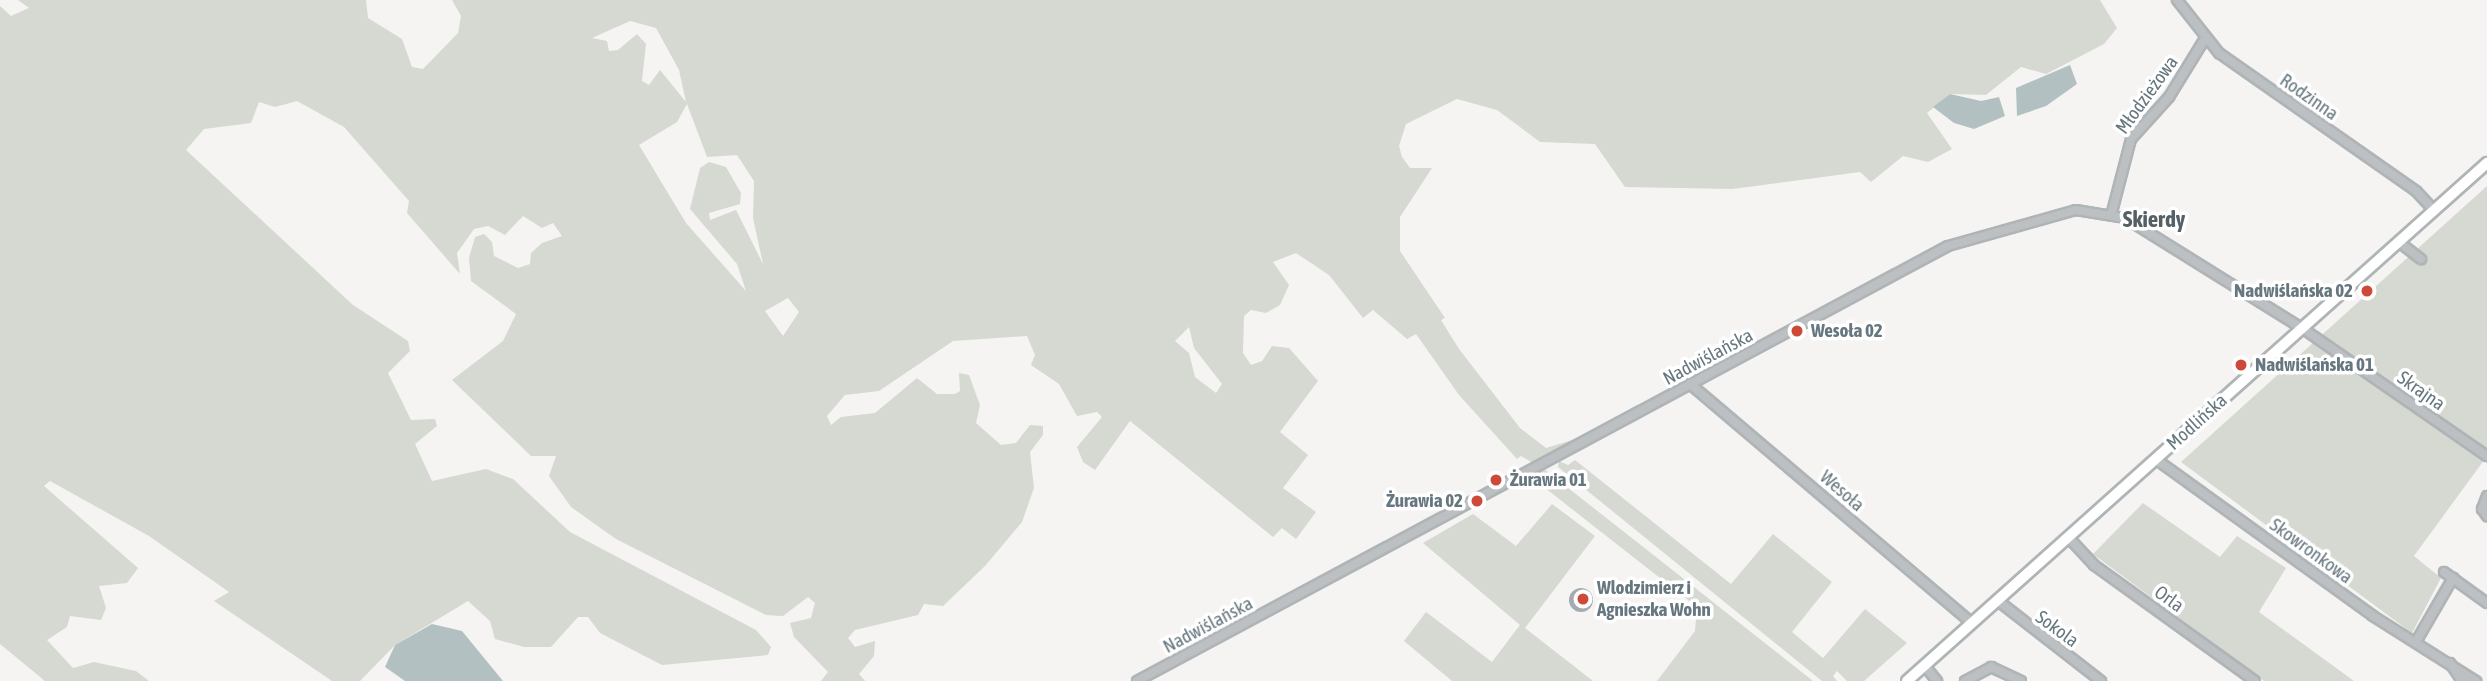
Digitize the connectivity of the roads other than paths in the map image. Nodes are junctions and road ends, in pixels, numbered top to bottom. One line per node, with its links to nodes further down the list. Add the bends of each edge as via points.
1 (2177, 0): 2 (street, Rodzinna)
2 (2204, 40): 4 (street, Rodzinna, via 2416,191); 5 (street, Młodzieżowa, via 2169,97 2131,139)
3 (2487, 163): 4 (main road, Modlińska)
4 (2434, 210): 6 (main road, Modlińska)
5 (2112, 212): 8 (street, Nadwiślańska); 9 (street, Nadwiślańska, via 2076,210 1978,233)
6 (2399, 242): 7 (street); 8 (main road, Modlińska)
7 (2421, 259)
8 (2302, 328): 10 (street, Skrajna); 11 (main road, Modlińska)
9 (1690, 384): 19 (street, Wesoła); 23 (street, Nadwiślańska)
10 (2487, 456)
11 (2157, 460): 14 (main road, Modlińska); 20 (street, Skowronkowa, via 2373,616)
12 (2487, 496): 13 (street)
13 (2485, 514)
14 (2068, 537): 17 (main road, Modlińska); 29 (street, Orla, via 2094,565)
15 (2444, 572): 16 (street)
16 (2453, 578): 18 (street); 20 (street)
17 (1997, 600): 19 (main road, Modlińska); 28 (street, Sokola)
18 (2487, 603)
19 (1972, 623): 22 (main road, Modlińska)
20 (2417, 640): 21 (street, Skowronkowa)
21 (2449, 663): 30 (street, Skowronkowa); 31 (street, Skowronkowa)
22 (1924, 665): 24 (main road, Modlińska); 25 (street)
23 (1137, 681)
24 (1906, 681)
25 (1937, 681)
26 (1965, 681): 27 (street, via 1991,667)
27 (2021, 681)
28 (2101, 681)
29 (2255, 681)
30 (2462, 681)
31 (2476, 681)

